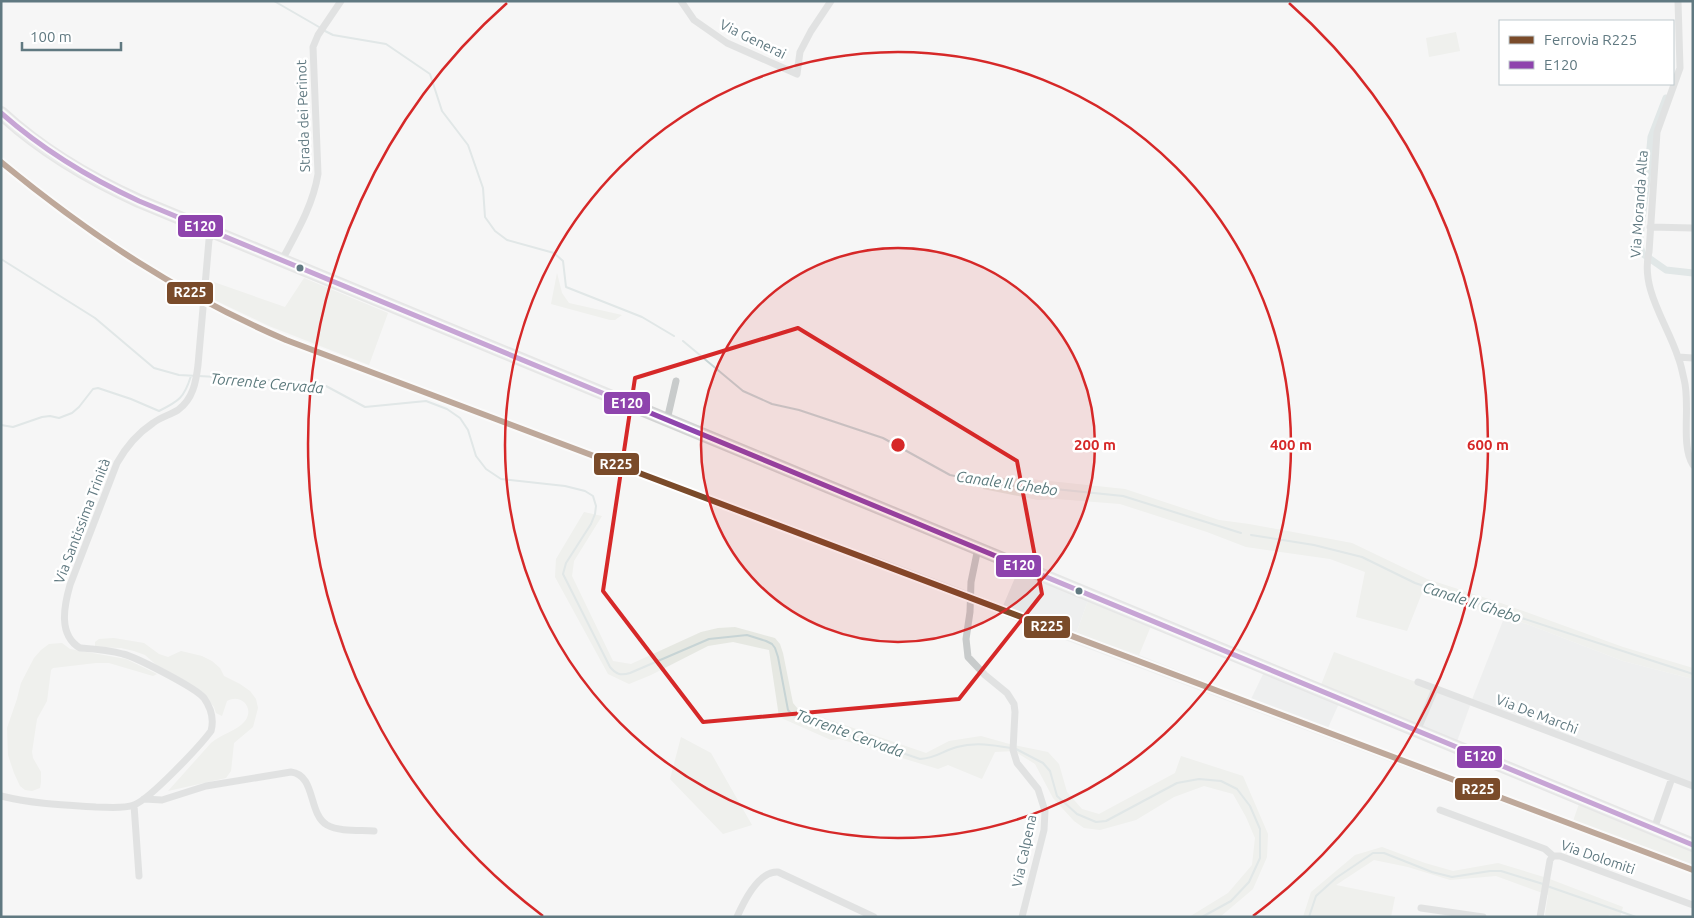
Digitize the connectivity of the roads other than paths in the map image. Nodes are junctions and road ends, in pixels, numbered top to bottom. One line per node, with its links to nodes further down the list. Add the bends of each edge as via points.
1 (341, 1): 11 (street, Strada dei Perinot, via 314,47 318,174 315,190)
2 (681, 1): 3 (street, Via Generai, via 694,20 727,43 797,74 800,52)
3 (831, 1)
4 (1678, 1): 6 (street, Via Moranda Alta, via 1680,68)
5 (1674, 85): 8 (street, Via Moranda Alta, via 1657,132)
6 (1674, 85)
7 (1, 113): 10 (main road, via 50,153 82,173)
8 (1650, 227): 9 (street); 12 (street, Via Moranda Alta, via 1649,282)
9 (1693, 228)
10 (213, 232): 11 (main road); 24 (street, Via Santissima Trinità, via 209,240 192,392 178,409 142,431 116,463 65,604 65,628 74,644 140,660 202,695 211,711 212,726 207,736)
11 (282, 260): 15 (main road)
12 (1678, 357): 13 (street); 16 (street, Via Moranda Alta, via 1686,387 1687,448)
13 (1693, 358)
14 (676, 381): 15 (street)
15 (667, 420): 17 (main road)
16 (1693, 465)
17 (978, 548): 20 (main road); 36 (street, Via Calpena, via 971,582 966,639 968,656 1007,693 1014,704 1013,748 1017,763 1038,789 1045,811 1044,830)
18 (1418, 682): 19 (street, Via De Marchi)
19 (1435, 689): 20 (street); 21 (street, Via De Marchi)
20 (1417, 731): 27 (main road)
21 (1672, 778): 22 (street, Via De Marchi); 27 (street)
22 (1693, 786)
23 (1, 796): 25 (street, Via Santissima Trinità, via 47,805)
24 (144, 799): 25 (street, Via Santissima Trinità); 28 (street, via 162,800 206,786 291,772 304,779 323,822 334,828)
25 (134, 805): 31 (street)
26 (1440, 810): 30 (street, Via Dolomiti, via 1545,849)
27 (1654, 829): 29 (main road)
28 (374, 831)
29 (1693, 845)
30 (1553, 856): 32 (street, Via Dolomiti); 38 (street)
31 (139, 876)
32 (1693, 905)
33 (1421, 908): 37 (street)
34 (737, 917): 35 (street, via 748,895 772,872)
35 (874, 917)
36 (1022, 917)
37 (1483, 917)
38 (1540, 917)

